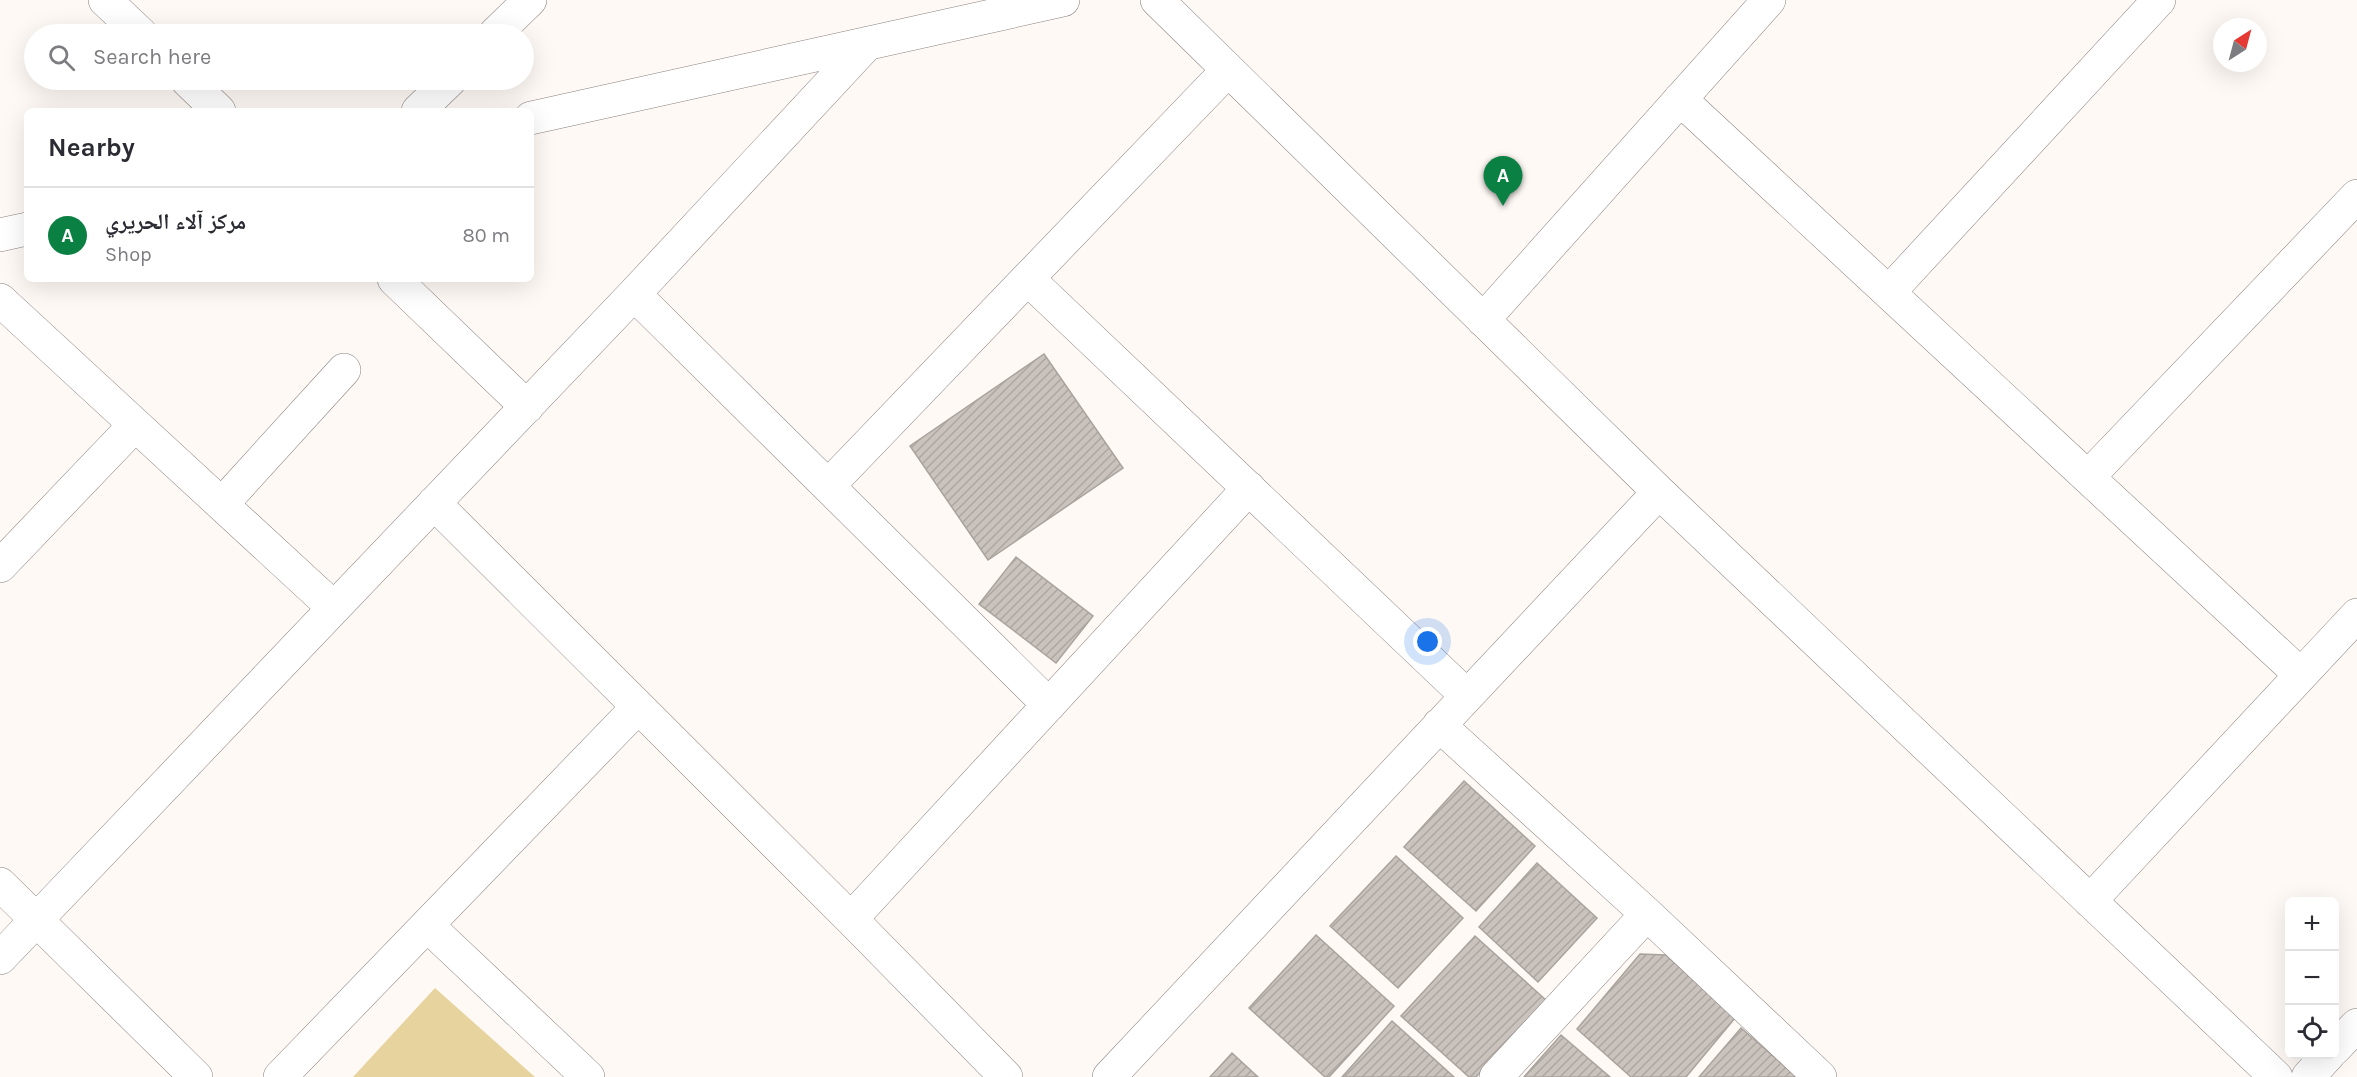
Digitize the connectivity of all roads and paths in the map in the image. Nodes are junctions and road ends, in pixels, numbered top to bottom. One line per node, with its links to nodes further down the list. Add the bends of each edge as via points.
1 (105, 0): 7 (street)
2 (1063, 0): 9 (street)
3 (1157, 0): 10 (street)
4 (1769, 0): 13 (street)
5 (2160, 0): 22 (street)
6 (523, 2): 8 (street)
7 (130, 24)
8 (504, 24)
9 (868, 43): 16 (street); 23 (street)
10 (1228, 70): 20 (street); 25 (street)
11 (197, 90): 14 (street)
12 (440, 90): 15 (street)
13 (1680, 99): 22 (street); 25 (street)
14 (216, 108)
15 (421, 108)
16 (534, 117)
17 (2357, 196): 29 (street)
18 (24, 230): 19 (street)
19 (0, 235)
20 (1028, 279): 30 (street); 31 (street)
21 (396, 282): 27 (street)
22 (1889, 292): 29 (street)
23 (634, 294): 27 (street); 30 (street)
24 (0, 300): 28 (street)
25 (1483, 320): 32 (street)
26 (344, 370): 34 (street)
27 (527, 406): 33 (street)
28 (135, 425): 34 (street); 35 (street)
29 (2088, 477): 38 (street)
30 (828, 486): 40 (street)
31 (1249, 488): 39 (street); 40 (street)
32 (1659, 492): 39 (street); 44 (street)
33 (434, 503): 36 (street); 41 (street)
34 (222, 504): 36 (street)
35 (0, 566)
36 (334, 608): 47 (street)
37 (2357, 615): 38 (street)
38 (2301, 675): 44 (street)
39 (1467, 696): 42 (street)
40 (1049, 705): 46 (street)
41 (638, 707): 46 (street); 48 (street)
42 (1439, 725): 45 (street); 57 (street)
43 (0, 884): 47 (street)
44 (2090, 901): 60 (street)
45 (1647, 914): 58 (street); 59 (street)
46 (851, 919): 56 (street)
47 (36, 920): 49 (street); 53 (street)
48 (427, 925): 54 (street); 55 (street)
49 (0, 958)
50 (2357, 1024): 51 (street)
51 (2339, 1044)
52 (2324, 1059): 61 (street)
53 (196, 1077)
54 (279, 1077)
55 (588, 1077)
56 (1006, 1077)
57 (1109, 1077)
58 (1496, 1077)
59 (1820, 1077)
60 (2276, 1077)
61 (2308, 1077)

